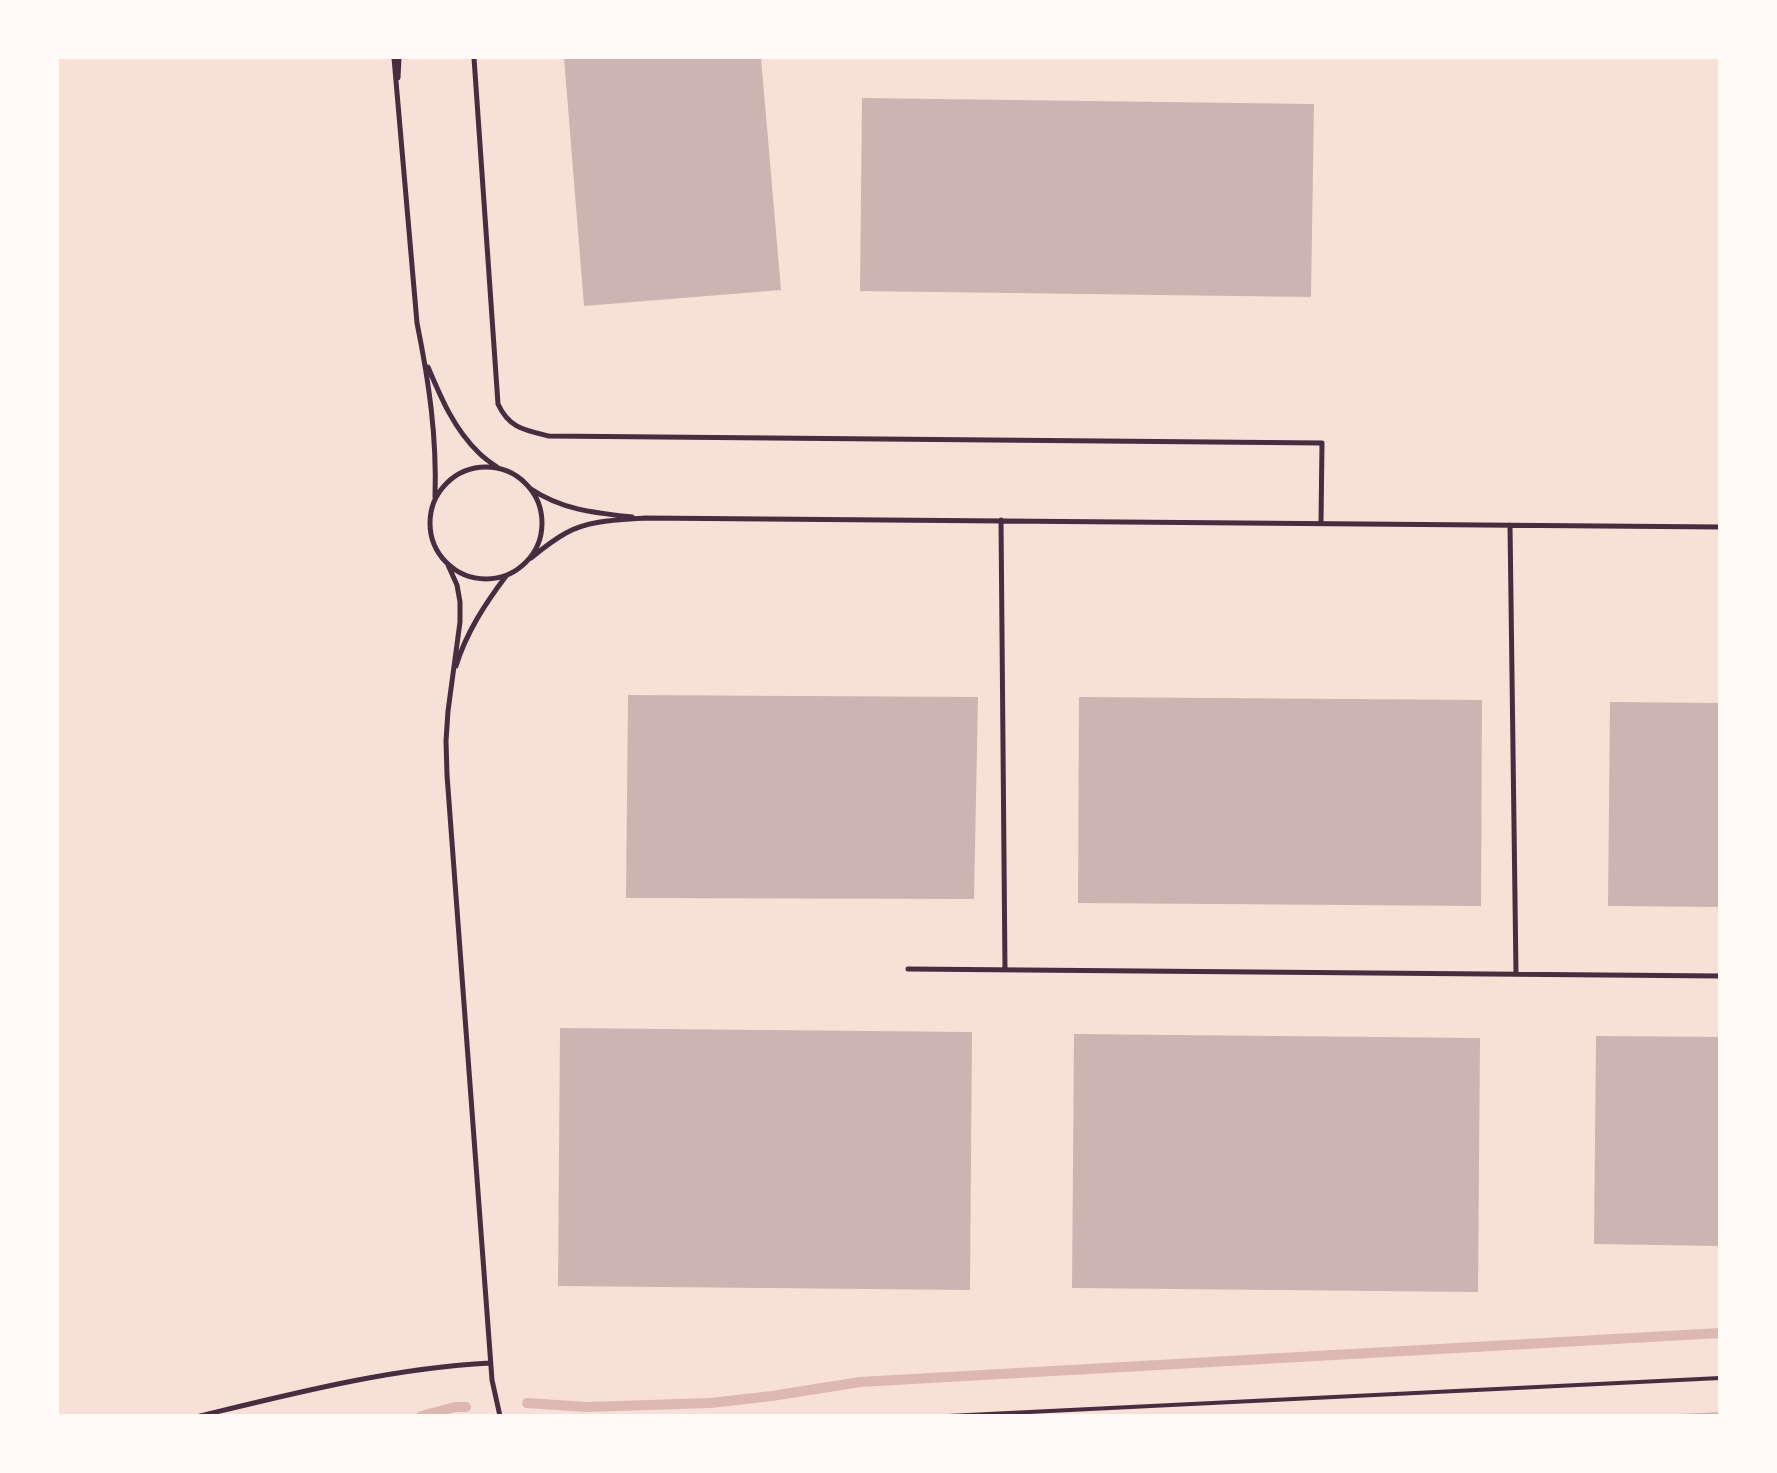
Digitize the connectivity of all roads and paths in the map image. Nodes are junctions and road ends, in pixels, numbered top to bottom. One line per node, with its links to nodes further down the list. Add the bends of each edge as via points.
1 (394, 58): 4 (street)
2 (399, 58): 4 (street)
3 (474, 58): 11 (street, via 498,404 504,416 516,426 549,436 1322,443)
4 (397, 104): 5 (street, via 417,323)
5 (424, 360): 6 (street, via 457,427 479,453); 8 (street, via 434,425)
6 (498, 468): 7 (street, via 516,475); 8 (street, via 479,467 461,472 446,482)
7 (530, 488): 9 (street, via 572,509); 14 (street, via 539,504 543,522 540,541)
8 (435, 497): 15 (street, via 430,515 430,534 436,550)
9 (645, 518): 10 (street); 14 (street, via 582,526 567,532)
10 (1002, 520): 11 (street); 19 (street)
11 (1321, 523): 12 (street)
12 (1510, 525): 13 (street); 20 (street)
13 (1720, 527)
14 (531, 558): 16 (street)
15 (448, 565): 16 (street, via 463,575 481,579); 17 (street, via 460,602)
16 (507, 575): 17 (street, via 472,627)
17 (451, 681): 22 (street, via 447,775)
18 (908, 968): 19 (street)
19 (1004, 970): 20 (street)
20 (1516, 974): 21 (street)
21 (1720, 976)
22 (490, 1363): 24 (street, via 407,1371); 25 (street)
23 (1720, 1378): 26 (lane)
24 (200, 1416)
25 (500, 1416)
26 (948, 1416)

